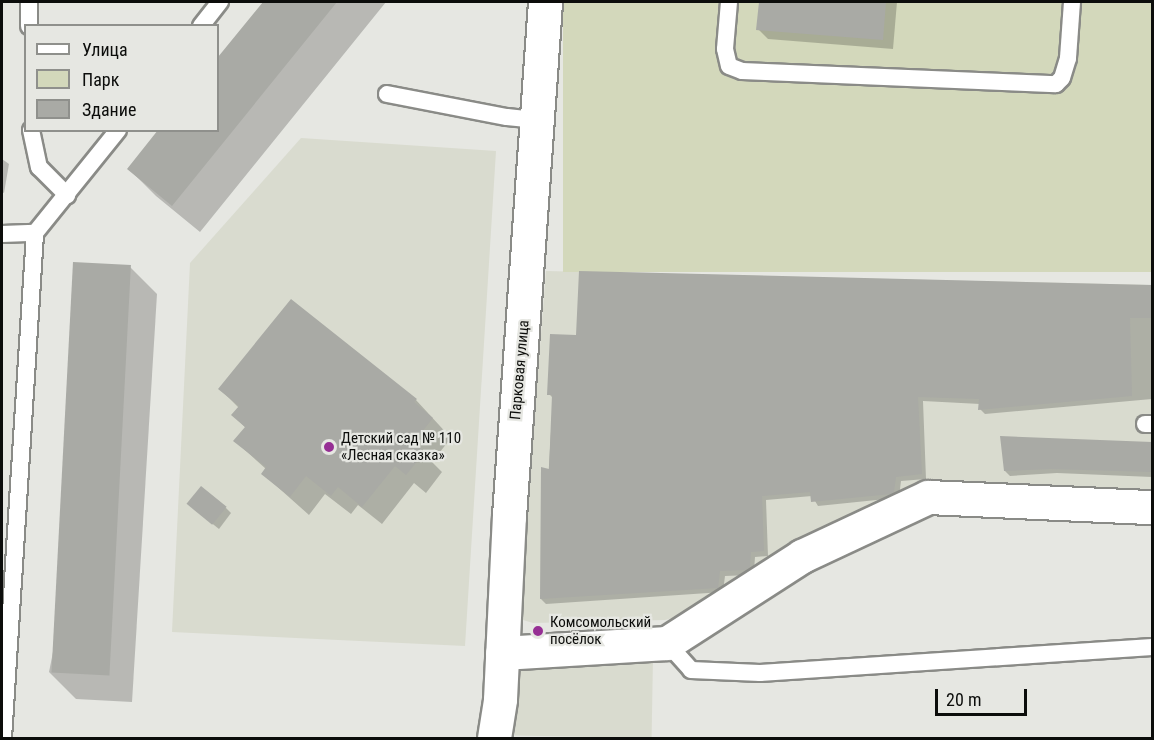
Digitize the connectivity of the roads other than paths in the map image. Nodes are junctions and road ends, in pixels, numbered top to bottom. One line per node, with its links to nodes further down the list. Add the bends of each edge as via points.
1 (28, 2): 6 (lane)
2 (220, 2): 7 (lane)
3 (545, 2): 9 (street, Парковая улица)
4 (729, 2): 5 (lane, via 725,49 729,66 742,71 1056,84 1068,58)
5 (1072, 2)
6 (29, 24)
7 (203, 24)
8 (387, 94): 9 (lane)
9 (537, 120): 18 (street, Парковая улица)
10 (31, 132): 12 (lane, via 39,167)
11 (116, 132): 12 (lane)
12 (67, 195): 13 (lane)
13 (35, 233): 14 (lane); 19 (lane)
14 (2, 234)
15 (1152, 507): 16 (street, via 928,497 802,556)
16 (667, 643): 17 (lane, via 691,670 760,673); 18 (street)
17 (1152, 647)
18 (502, 653): 20 (street, Парковая улица)
19 (3, 738)
20 (494, 738)

